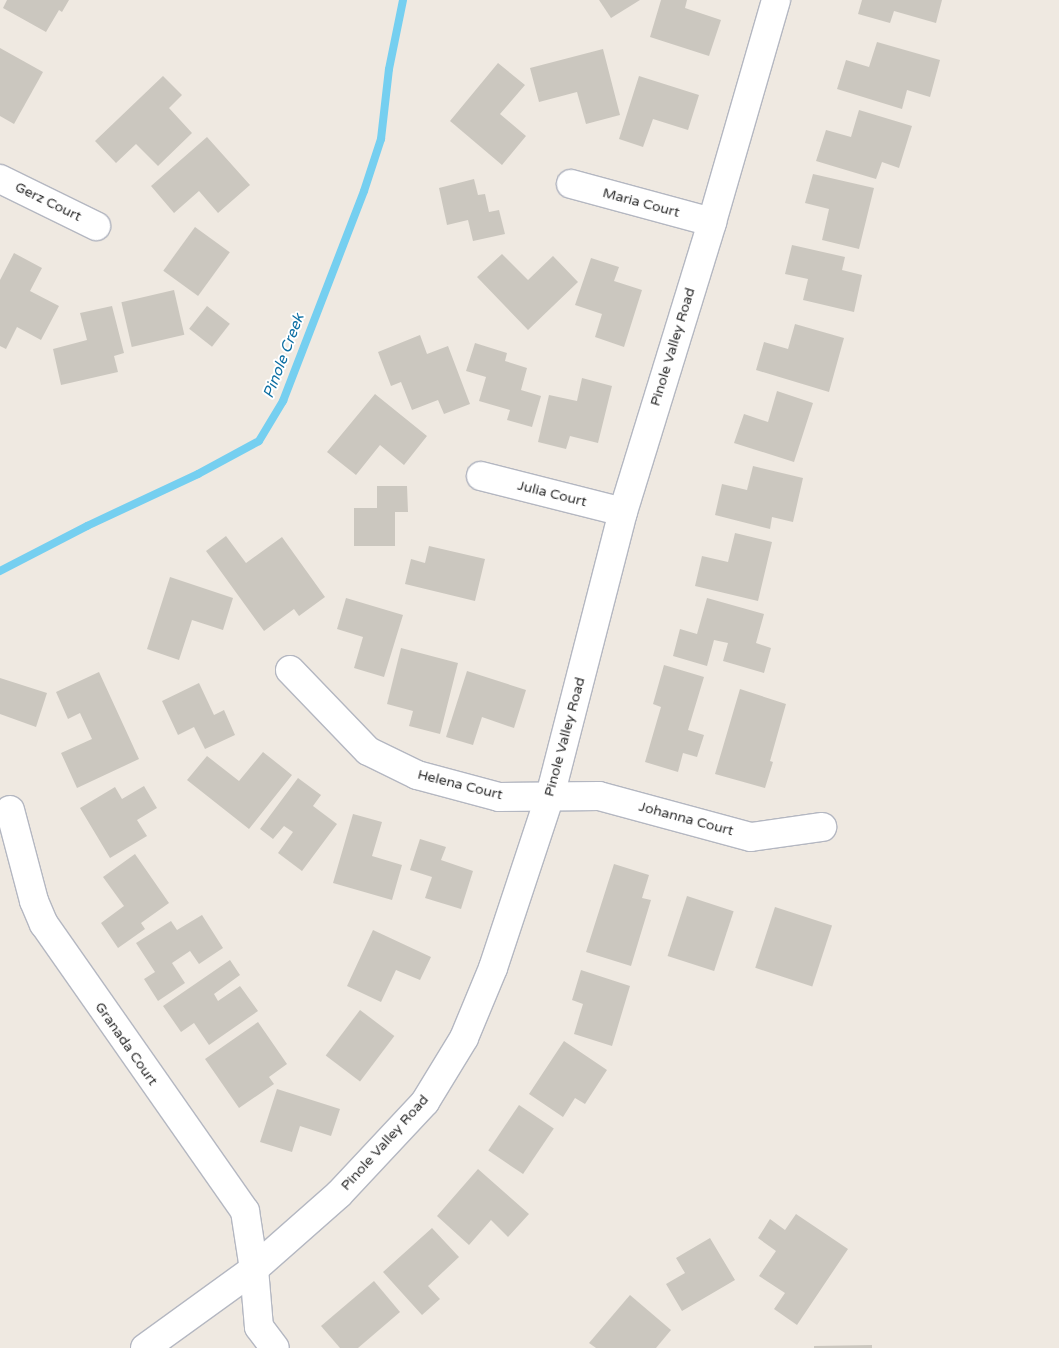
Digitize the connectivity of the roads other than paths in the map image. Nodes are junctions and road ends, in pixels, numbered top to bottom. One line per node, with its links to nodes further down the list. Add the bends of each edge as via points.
1 (776, 0): 4 (street, Pinole Valley Road)
2 (0, 179): 5 (street, Gerz Court)
3 (571, 184): 4 (street, Maria Court)
4 (712, 222): 7 (street, Pinole Valley Road)
5 (96, 226)
6 (481, 476): 7 (street, Julia Court)
7 (623, 512): 9 (street, Pinole Valley Road)
8 (290, 670): 9 (street, Helena Court, via 368,751 417,775 499,797)
9 (550, 796): 11 (street, Johanna Court, via 599,796 751,837); 12 (street, Pinole Valley Road, via 493,968 464,1038 425,1102 339,1194)
10 (10, 810): 12 (street, Granada Court, via 34,901 44,924 245,1211)
11 (822, 827)
12 (254, 1269): 13 (street, Pinole Valley Road); 14 (street, Granada Court, via 259,1327)
13 (144, 1348)
14 (275, 1348)

